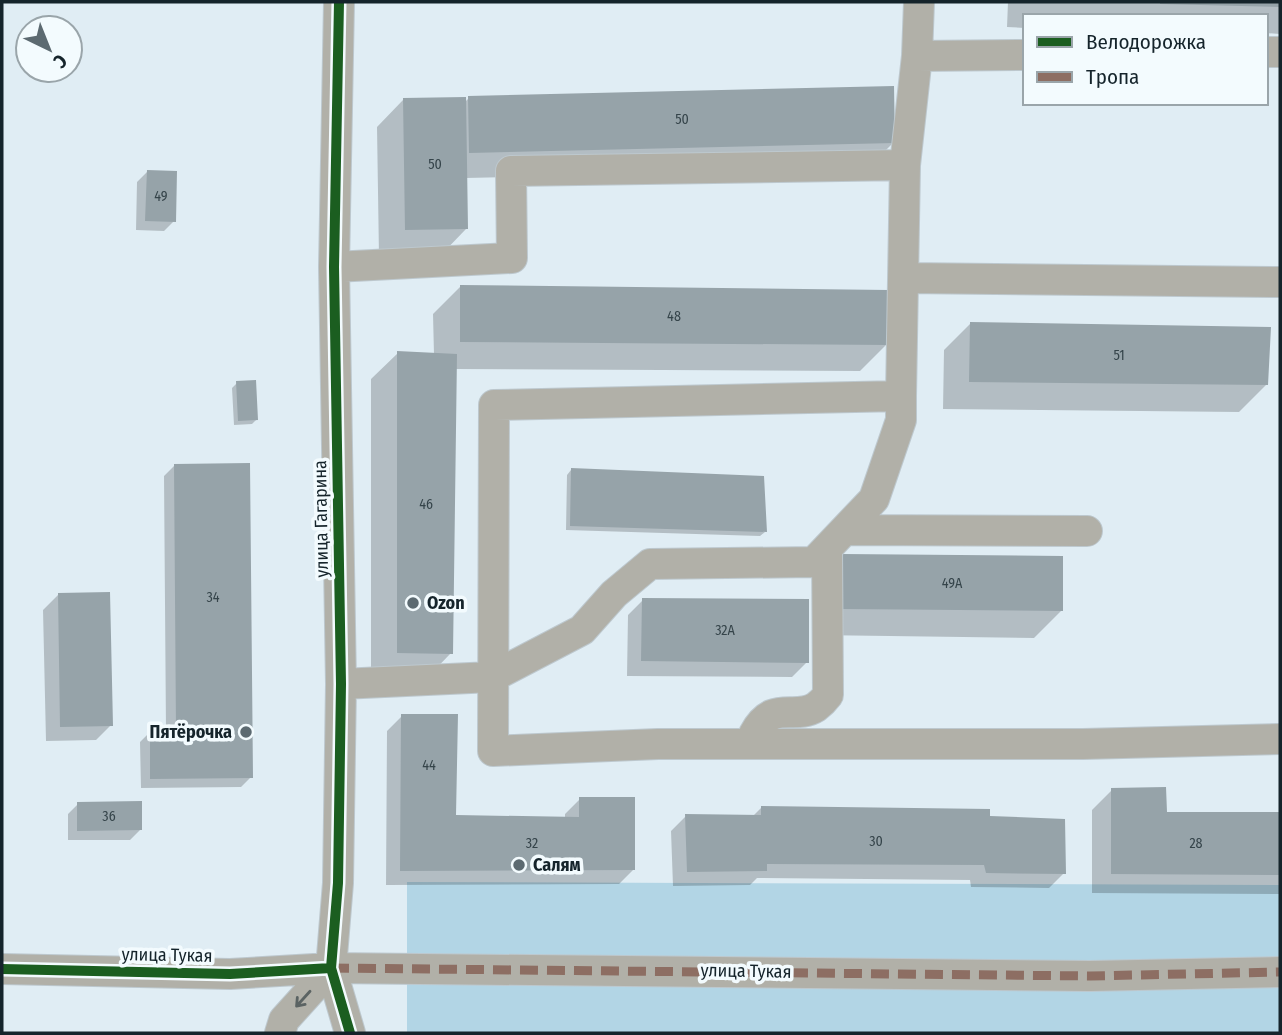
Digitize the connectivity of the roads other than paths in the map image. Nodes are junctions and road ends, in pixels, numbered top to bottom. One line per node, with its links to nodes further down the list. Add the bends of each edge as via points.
1 (339, 2): 6 (street, улица Гагарина)
2 (919, 2): 4 (street)
3 (1023, 55): 4 (street)
4 (917, 56): 5 (street)
5 (905, 165): 6 (street, via 511,171 512,258); 7 (street)
6 (334, 267): 13 (street, улица Гагарина)
7 (905, 278): 8 (street); 9 (street)
8 (1280, 282)
9 (901, 396): 11 (street, via 901,420 874,499); 12 (street, via 494,405)
10 (1087, 531): 11 (street)
11 (836, 539): 12 (street, via 814,562 650,564 614,594 582,630); 15 (street, via 828,695 814,708 779,712 761,720 754,734)
12 (492, 677): 13 (street); 15 (street, via 492,751)
13 (341, 684): 16 (street, улица Гагарина, via 338,883)
14 (1280, 739): 15 (street, via 793,748)
15 (757, 744)
16 (331, 968): 17 (street, улица Тукая, via 230,974); 18 (street, улица Тукая, via 1090,976); 19 (street, one-way to 19, via 284,1020); 20 (street, улица Гагарина)
17 (2, 969)
18 (1280, 972)
19 (280, 1033)
20 (350, 1033)

